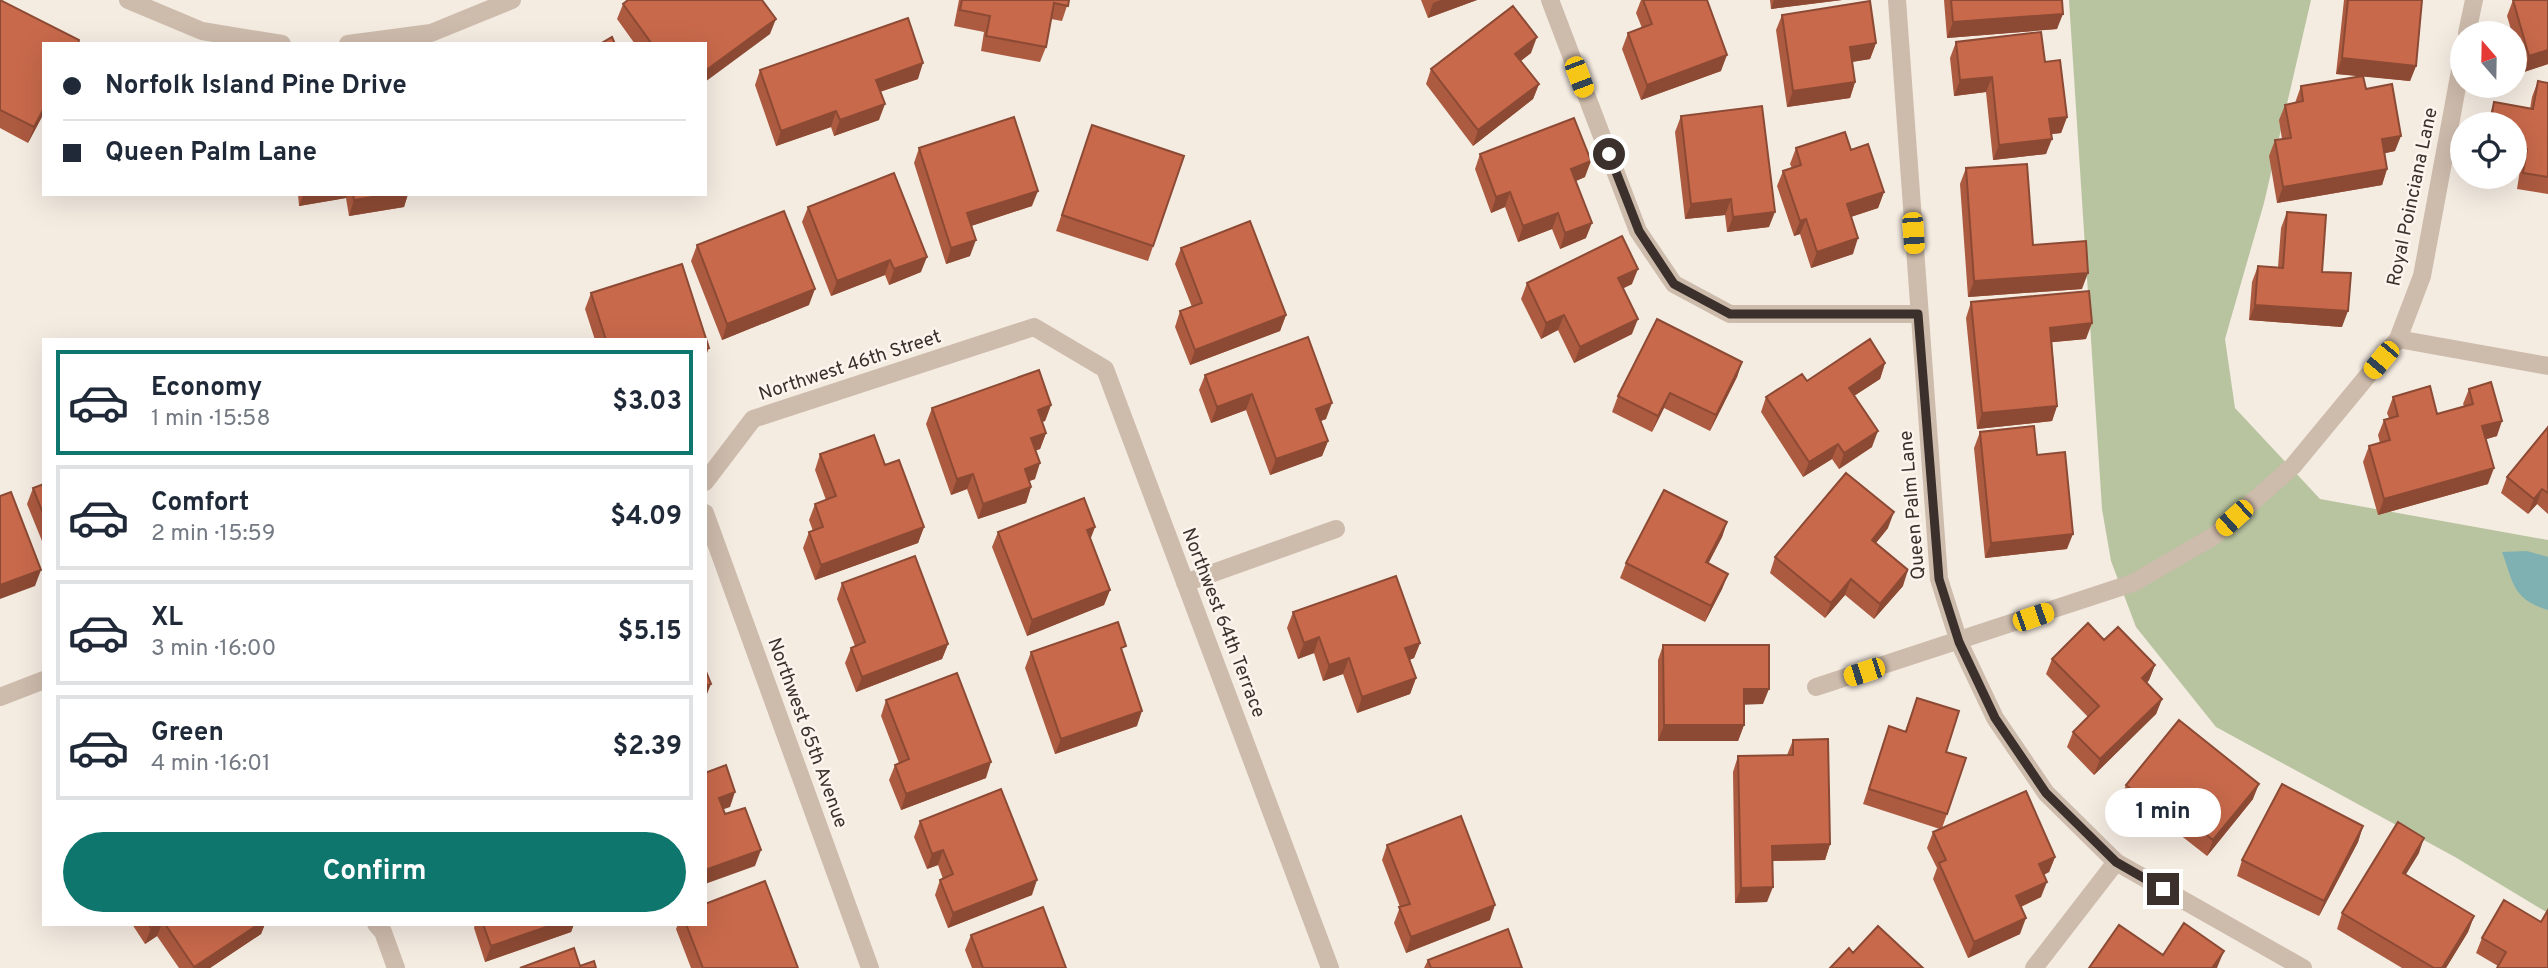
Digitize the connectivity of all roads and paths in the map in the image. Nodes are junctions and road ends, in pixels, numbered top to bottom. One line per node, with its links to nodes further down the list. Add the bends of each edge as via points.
1 (128, 0): 7 (street, via 202,31)
2 (512, 0): 8 (street, via 431,33)
3 (1550, 0): 10 (street, via 1639,231 1674,284 1730,314)
4 (1897, 0): 10 (street, Queen Palm Lane)
5 (2473, 0): 6 (street)
6 (2469, 21)
7 (270, 42)
8 (363, 42)
9 (2455, 98): 12 (street, Royal Poinciana Lane, via 2422,276)
10 (1918, 314): 18 (street, Queen Palm Lane, via 1939,579)
11 (1034, 327): 14 (street, Northwest 46th Street, via 753,419); 17 (street, Northwest 64th Terrace, via 1105,369)
12 (2398, 339): 13 (street); 18 (street, Royal Poinciana Lane, via 2293,466 2214,536 2133,583)
13 (2548, 366)
14 (707, 479)
15 (707, 519): 25 (street, Northwest 65th Avenue)
16 (1336, 529): 17 (street)
17 (1185, 583): 26 (street, Northwest 64th Terrace)
18 (1959, 642): 20 (street, Royal Poinciana Lane); 22 (street, Queen Palm Lane, via 1995,718 2046,793)
19 (42, 681): 21 (street)
20 (1816, 687)
21 (0, 697)
22 (2116, 862): 27 (street); 28 (street, Queen Palm Lane)
23 (378, 926): 24 (street)
24 (396, 968)
25 (870, 968)
26 (1330, 968)
27 (2034, 968)
28 (2303, 968)

